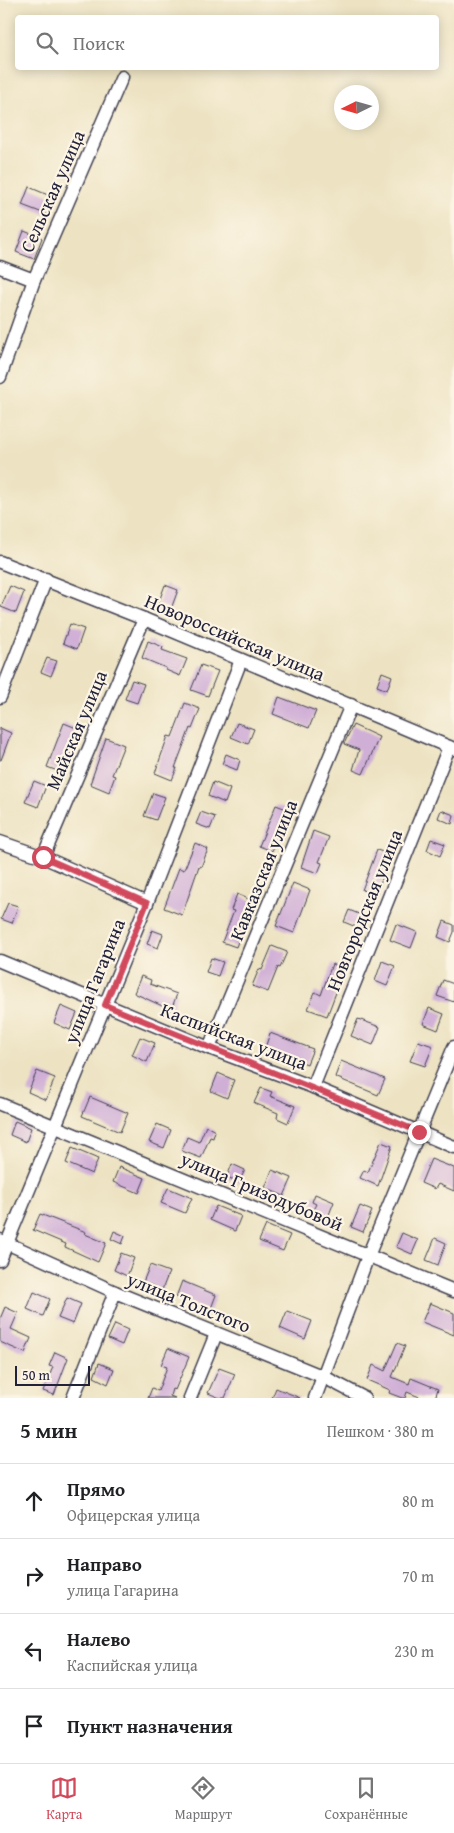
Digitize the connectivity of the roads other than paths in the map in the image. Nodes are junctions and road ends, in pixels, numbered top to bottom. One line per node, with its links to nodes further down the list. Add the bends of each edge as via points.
1 (122, 77): 3 (street, Сельская улица)
2 (0, 267): 3 (street)
3 (34, 280): 4 (street, Сельская улица)
4 (0, 377)
5 (0, 562): 6 (street, Новороссийская улица)
6 (46, 579): 7 (street, Новороссийская улица); 9 (street)
7 (144, 619): 8 (street, Новороссийская улица); 13 (street, Майская улица)
8 (241, 660): 10 (street, Новороссийская улица); 14 (street, улица Гагарина)
9 (0, 697)
10 (351, 705): 11 (street, Новороссийская улица); 18 (street, Кавказская улица)
11 (452, 748): 19 (street, Новгородская улица)
12 (0, 842): 13 (street)
13 (43, 857): 14 (street)
14 (147, 903): 16 (street, улица Гагарина)
15 (0, 961): 16 (street, Каспийская улица)
16 (105, 1005): 18 (street, Каспийская улица); 21 (street, улица Гагарина)
17 (454, 1047): 22 (street)
18 (209, 1048): 19 (street, Каспийская улица)
19 (313, 1087): 22 (street, Каспийская улица)
20 (0, 1104): 21 (street, улица Гризодубовой)
21 (55, 1126): 24 (street, улица Гагарина); 25 (street, улица Гризодубовой)
22 (419, 1132): 23 (street, Каспийская улица); 25 (street)
23 (454, 1147)
24 (3, 1241): 26 (street, улица Гагарина); 28 (street, улица Толстого)
25 (368, 1256): 27 (street, улица Гризодубовой); 30 (street)
26 (0, 1260)
27 (454, 1291)
28 (115, 1292): 29 (street, улица Толстого); 31 (street)
29 (216, 1334): 30 (street, улица Толстого); 32 (street)
30 (324, 1377): 33 (street); 34 (street, улица Толстого)
31 (73, 1398)
32 (190, 1398)
33 (315, 1398)
34 (364, 1398)

